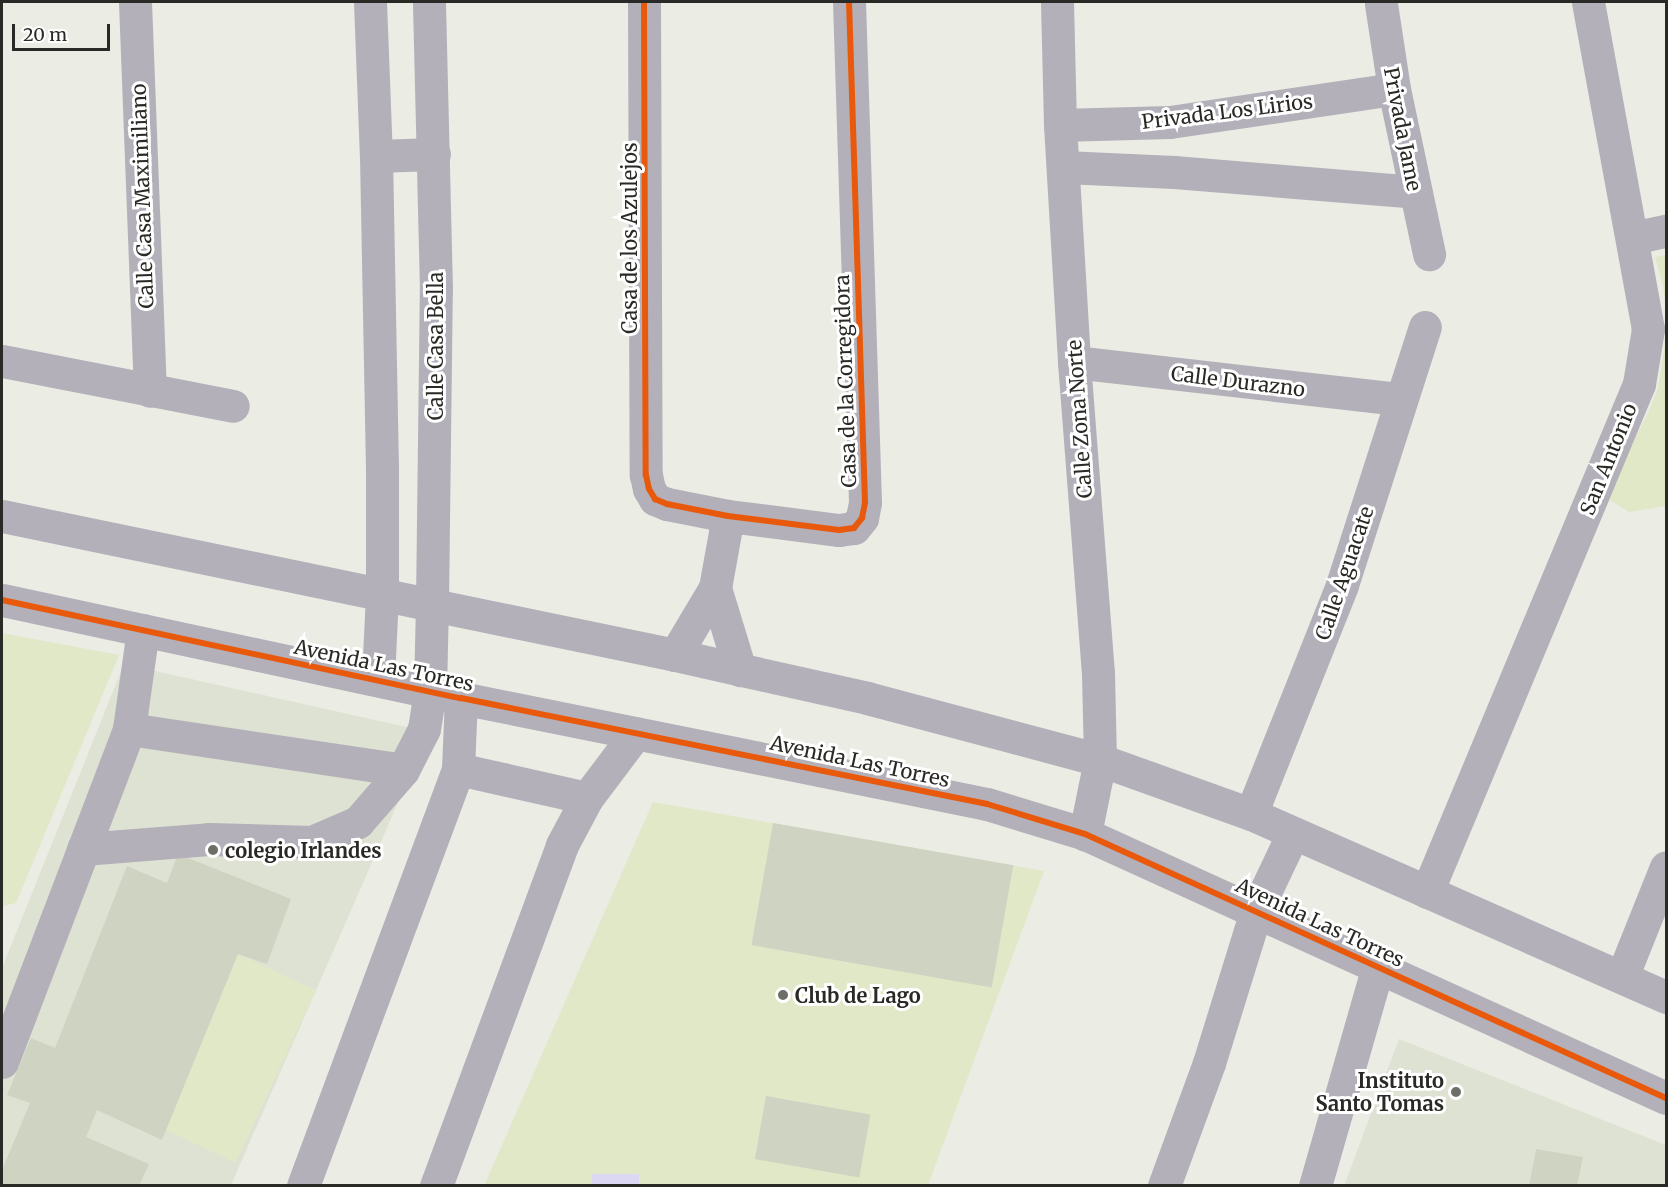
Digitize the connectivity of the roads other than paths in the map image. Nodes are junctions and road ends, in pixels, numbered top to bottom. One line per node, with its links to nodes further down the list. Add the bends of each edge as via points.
1 (135, 2): 23 (street, Calle Casa Maximiliano)
2 (370, 2): 13 (street)
3 (429, 2): 12 (street, Calle Casa Bella)
4 (644, 2): 26 (street, Casa de los Azulejos)
5 (849, 2): 28 (street, Casa de la Corregidora, via 865,502 862,518 854,528 839,530)
6 (1057, 2): 11 (street, Calle Zona Norte)
7 (1588, 2): 18 (street, San Antonio)
8 (1381, 4): 9 (street, Privada Jame)
9 (1394, 89): 10 (street, Privada Los Lirios); 16 (street, Privada Jame)
10 (1170, 122): 11 (street, Privada Los Lirios); 15 (street)
11 (1060, 125): 14 (street, Calle Zona Norte)
12 (434, 154): 13 (street); 32 (street, Calle Casa Bella)
13 (376, 156): 30 (street)
14 (1064, 167): 15 (street); 22 (street, Calle Zona Norte)
15 (1174, 172): 16 (street)
16 (1415, 192): 19 (street, Privada Jame)
17 (1666, 231): 18 (street)
18 (1632, 238): 50 (street, San Antonio, via 1648,329 1639,384)
19 (1429, 254)
20 (1425, 327): 24 (street, Calle Aguacate)
21 (2, 361): 23 (street)
22 (1074, 362): 24 (street, Calle Durazno); 41 (street, Calle Zona Norte, via 1098,673)
23 (150, 391): 25 (street)
24 (1401, 399): 45 (street, Calle Aguacate, via 1342,585)
25 (232, 406)
26 (646, 475): 28 (street, Casa de la Corregidora, via 655,499)
27 (2, 516): 30 (street)
28 (728, 516): 29 (street)
29 (715, 588): 34 (street); 35 (street)
30 (382, 594): 32 (street); 36 (street)
31 (2, 600): 33 (street, Avenida Las Torres)
32 (432, 604): 34 (street); 37 (street, Calle Casa Bella)
33 (143, 630): 36 (street, Avenida Las Torres); 39 (street)
34 (675, 655): 35 (street)
35 (740, 670): 41 (street, via 867,698)
36 (378, 680): 37 (street, Avenida Las Torres)
37 (430, 691): 38 (street, Avenida Las Torres); 43 (street, Calle Casa Bella, via 424,729)
38 (461, 698): 40 (street, Avenida Las Torres); 42 (street)
39 (129, 729): 43 (street); 48 (street)
40 (636, 733): 44 (street); 47 (street, Avenida Las Torres, via 987,804)
41 (1100, 760): 45 (street); 47 (street, Calle Zona Norte)
42 (458, 769): 44 (street); 57 (street)
43 (403, 770): 48 (street, Calle Casa Bella, via 358,822 312,842 209,839)
44 (587, 798): 58 (street, via 562,845)
45 (1251, 814): 46 (street)
46 (1293, 833): 50 (street); 51 (street)
47 (1085, 834): 51 (street, Avenida Las Torres)
48 (83, 849): 55 (street)
49 (1666, 867): 53 (street)
50 (1427, 892): 53 (street)
51 (1256, 910): 52 (street, Avenida Las Torres); 59 (street, via 1209,1063)
52 (1378, 967): 56 (street, Avenida Las Torres); 60 (street)
53 (1622, 977): 54 (street)
54 (1666, 997)
55 (2, 1062)
56 (1666, 1098)
57 (303, 1185)
58 (436, 1185)
59 (1164, 1185)
60 (1315, 1185)

